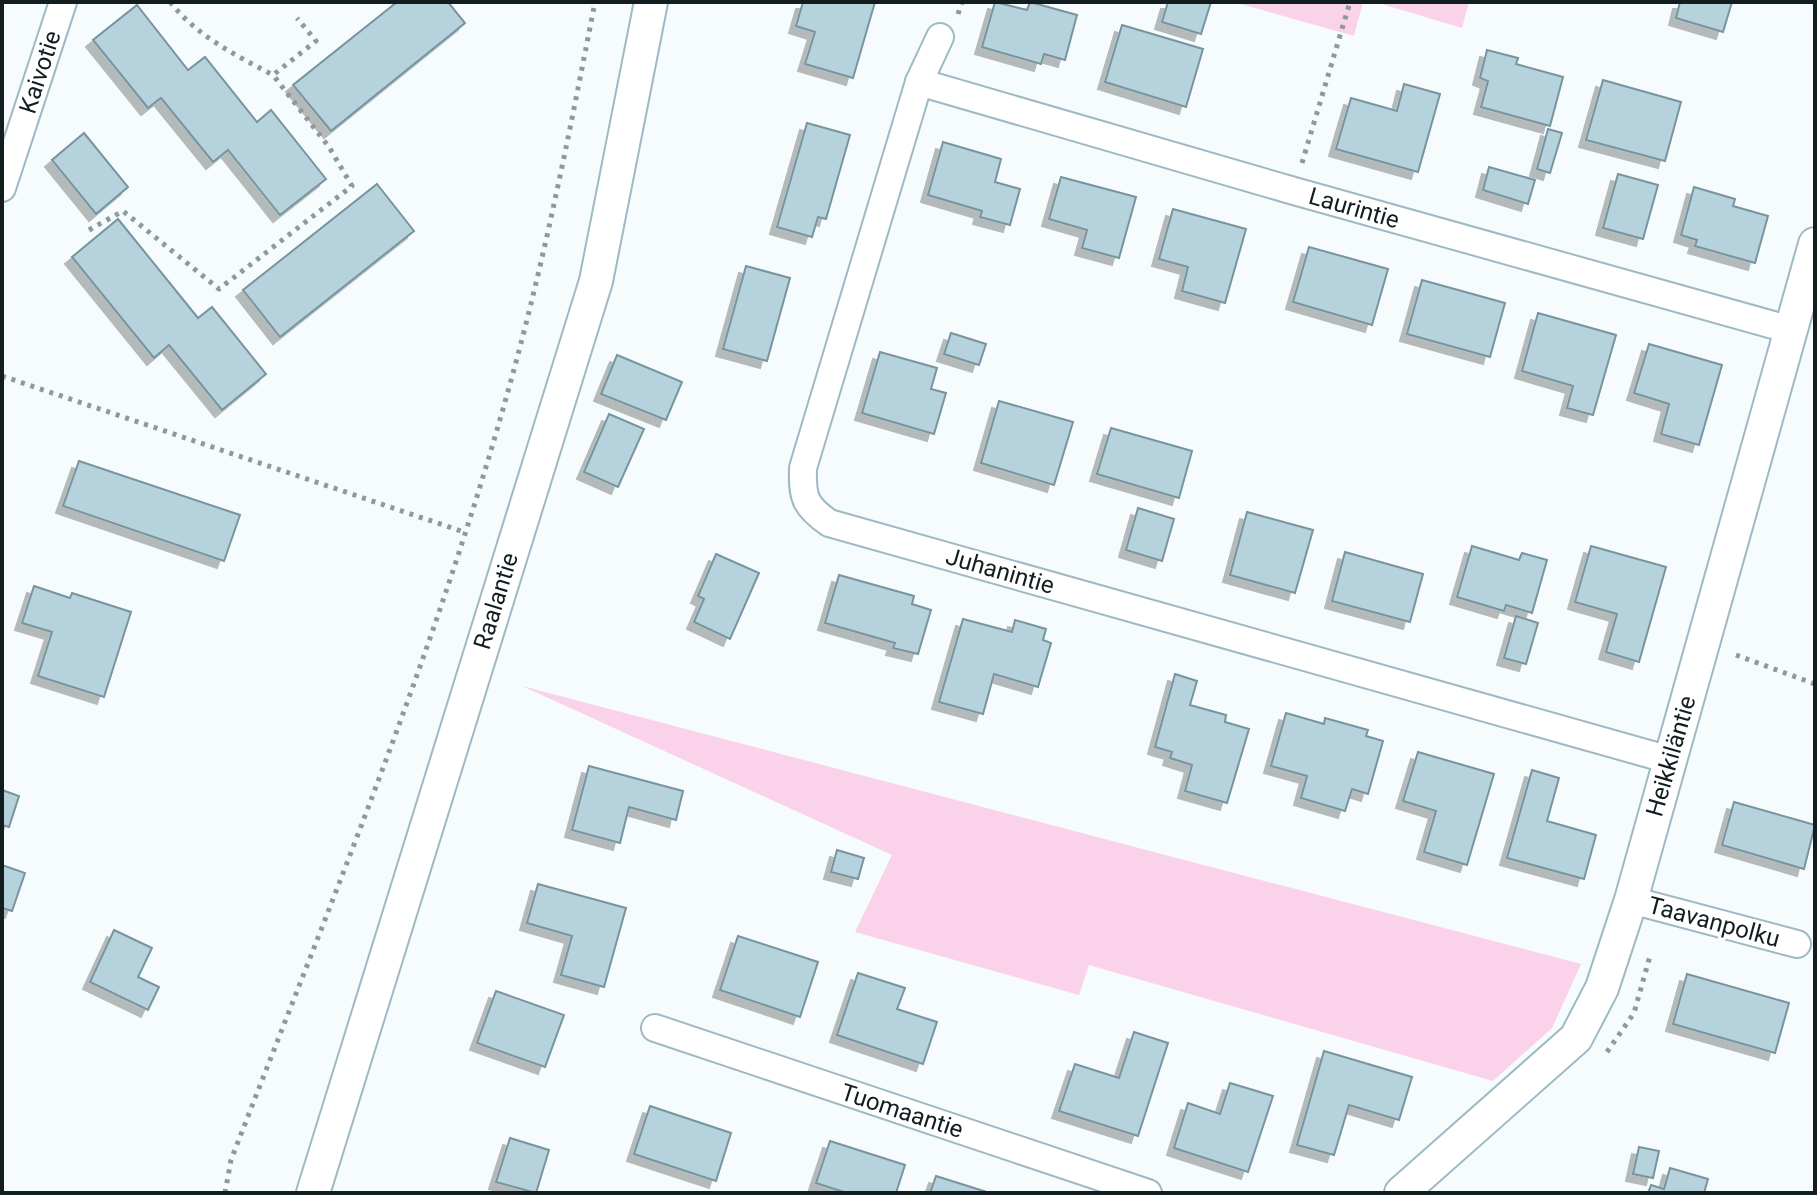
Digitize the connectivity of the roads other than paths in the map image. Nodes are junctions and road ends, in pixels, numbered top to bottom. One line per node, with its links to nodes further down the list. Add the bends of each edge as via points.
1 (63, 2): 5 (street, Kaivotie)
2 (651, 2): 12 (street, Raalantie, via 596,281)
3 (940, 37): 4 (street, Juhanintie)
4 (919, 82): 7 (street, Laurintie); 8 (street, Juhanintie, via 803,468 802,492 811,510 829,523)
5 (2, 188)
6 (1815, 244): 7 (street, Heikkiläntie)
7 (1791, 330): 8 (street, Heikkiläntie)
8 (1670, 760): 9 (street, Heikkiläntie)
9 (1631, 900): 10 (street, Taavanpolku); 14 (street, Heikkiläntie, via 1602,988 1576,1038)
10 (1797, 944)
11 (655, 1028): 13 (street, Tuomaantie)
12 (313, 1193)
13 (1148, 1193)
14 (1401, 1193)

